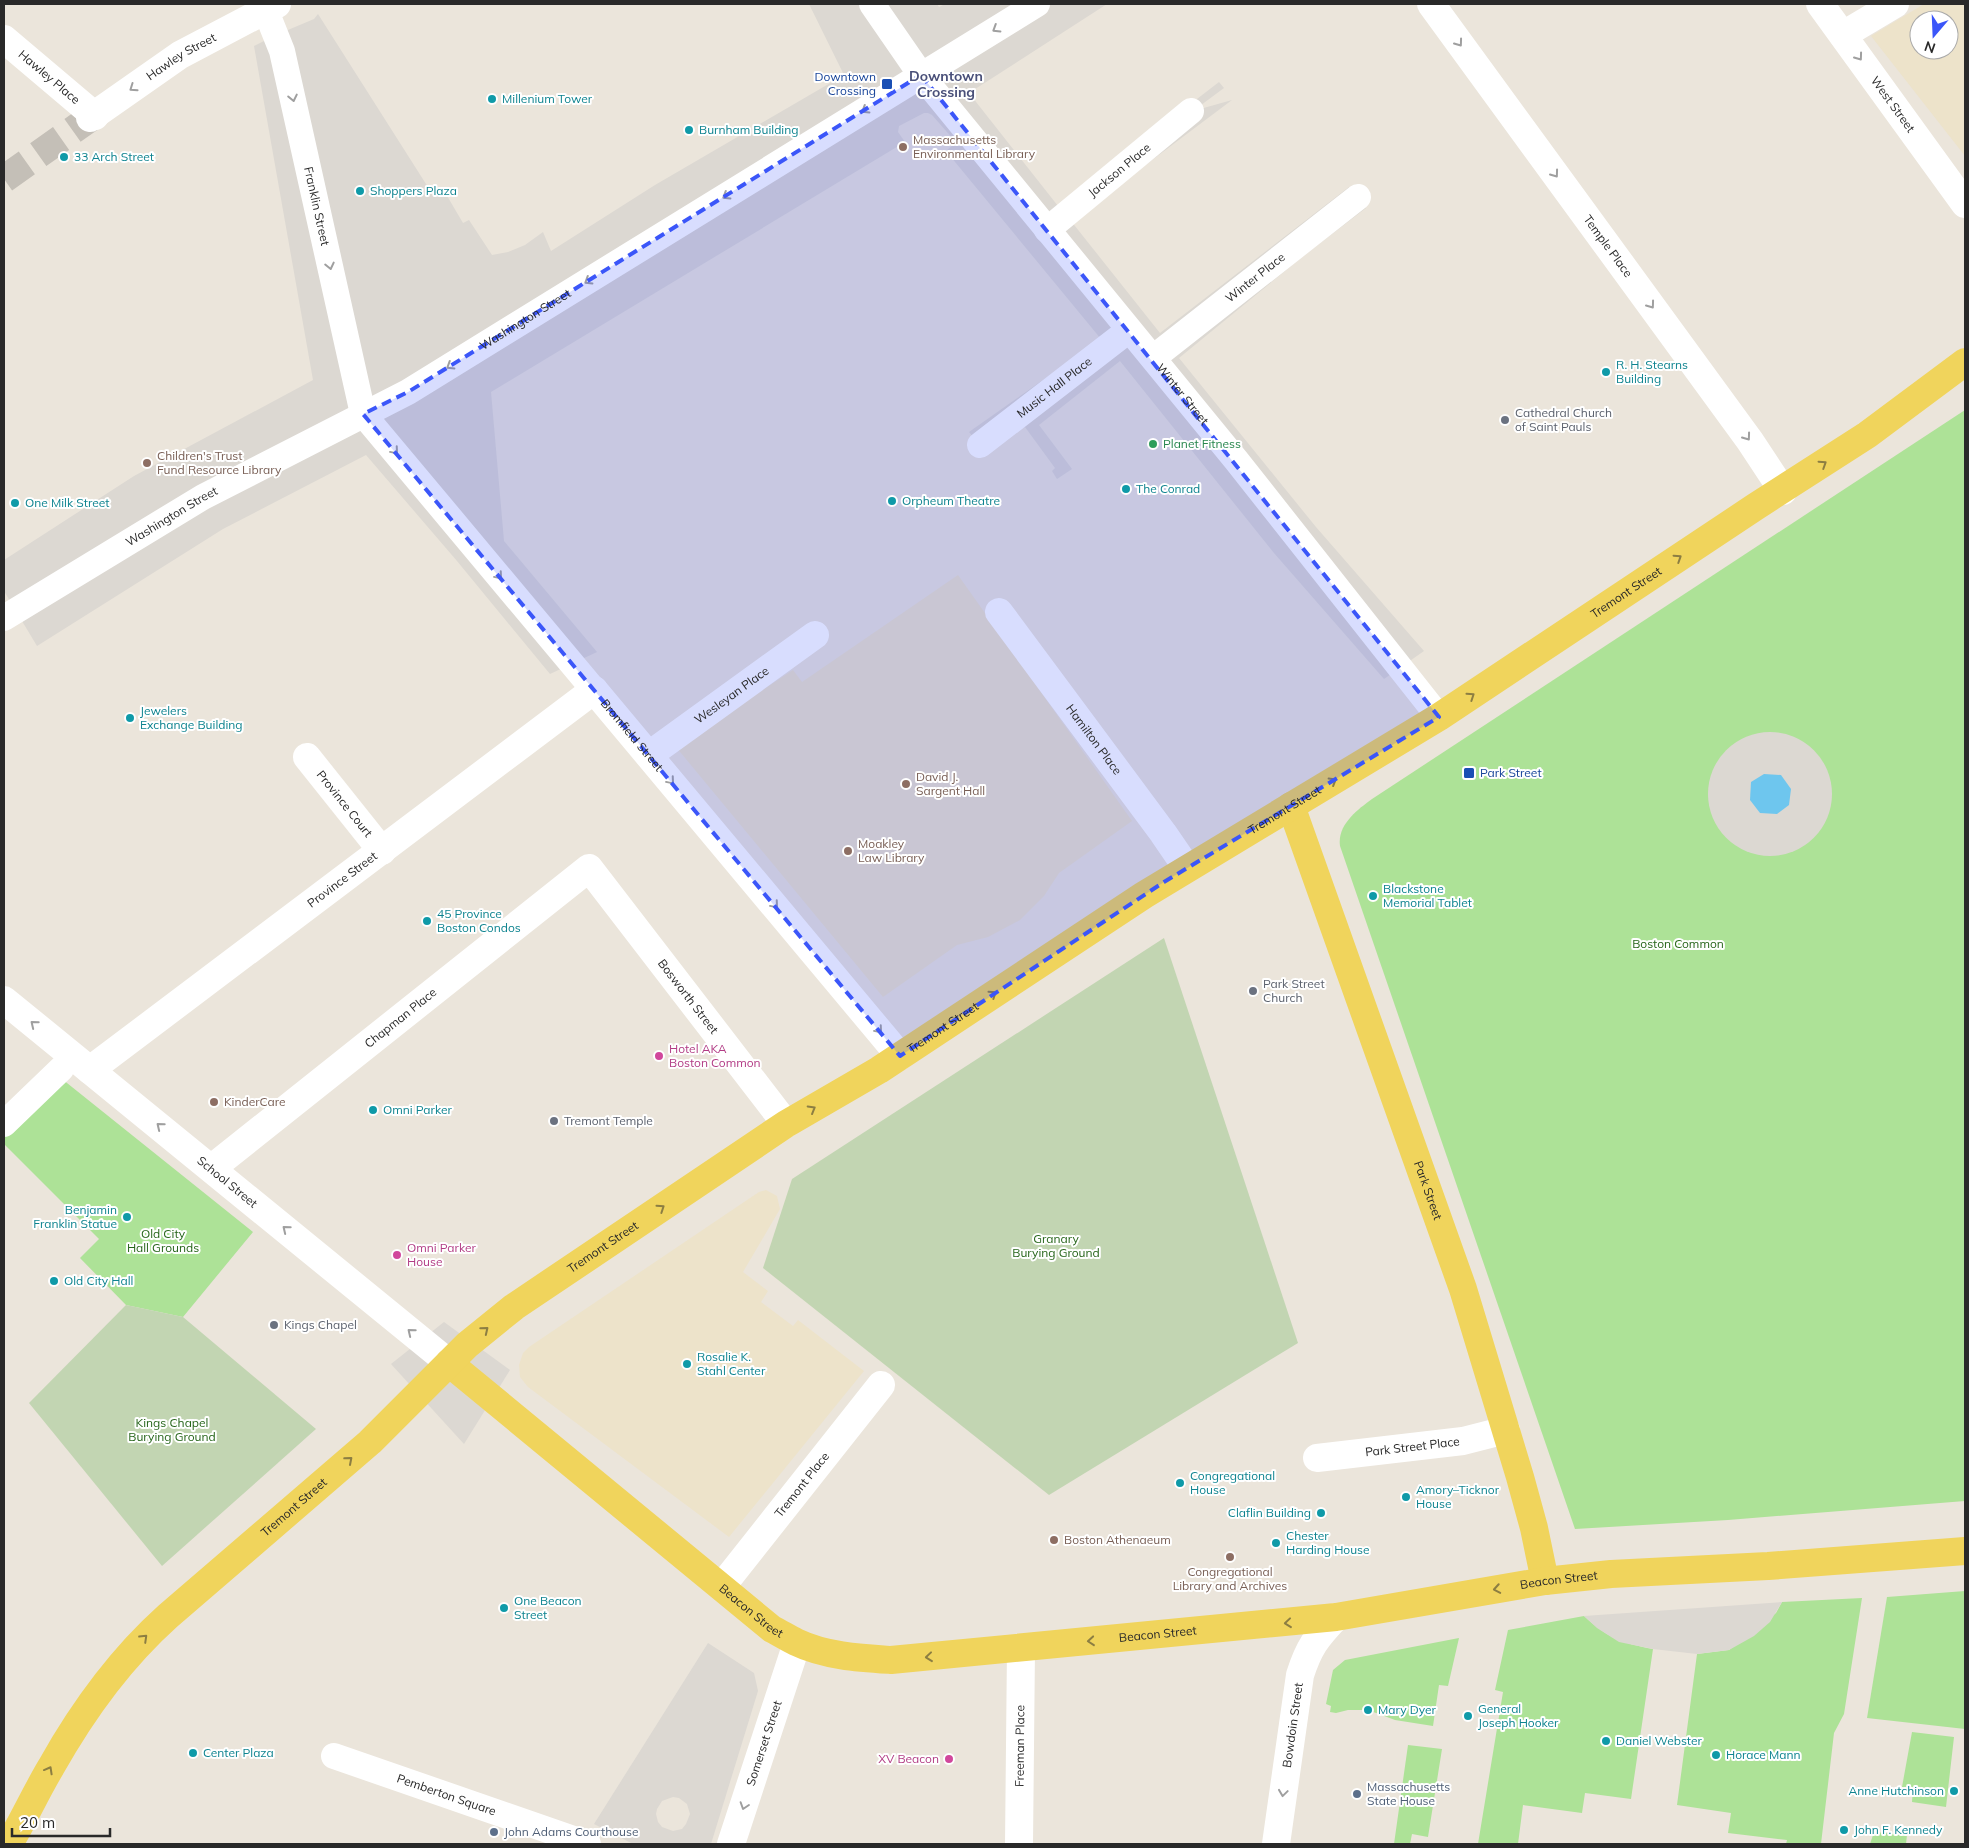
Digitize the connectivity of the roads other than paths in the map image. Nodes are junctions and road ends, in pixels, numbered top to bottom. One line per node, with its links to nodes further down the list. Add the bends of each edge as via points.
1 (872, 4): 9 (street, Winter Street)
2 (1037, 4): 9 (street, Washington Street, one-way to 9)
3 (1431, 4): 20 (street, Temple Place, one-way to 20, via 1750,441)
4 (1820, 4): 7 (street, West Street)
5 (1896, 4): 7 (street)
6 (268, 6): 11 (street, Hawley Street, one-way to 11, via 180,55); 18 (street, Franklin Street, one-way to 18, via 282,51)
7 (1842, 35): 13 (street, West Street, one-way to 13)
8 (4, 39): 11 (street, Hawley Place)
9 (921, 75): 14 (street, Winter Street); 18 (street, Washington Street, one-way to 18, via 408,392)
10 (1191, 111): 14 (street, Jackson Place)
11 (92, 117)
12 (1358, 197): 16 (street, Winter Place)
13 (1965, 204)
14 (1048, 230): 15 (street, Winter Street)
15 (1129, 330): 16 (street, Winter Street); 19 (street, Music Hall Place)
16 (1153, 358): 25 (street, Winter Street)
17 (1965, 362): 20 (main road, Tremont Street, one-way to 17, via 1867,435)
18 (364, 414): 22 (street, Washington Street, via 204,497); 24 (street, Bromfield Street, one-way to 24)
19 (980, 445)
20 (1783, 491): 25 (main road, Tremont Street, one-way to 20, via 1754,507)
21 (999, 612): 31 (street, Hamilton Place)
22 (4, 618)
23 (815, 635): 26 (street, Wesleyan Place)
24 (594, 690): 26 (street, Bromfield Street); 29 (street, Province Street)
25 (1439, 717): 28 (main road, Tremont Street, one-way to 25)
26 (649, 755): 33 (street, Bromfield Street, one-way to 33)
27 (307, 757): 29 (street, Province Court)
28 (1291, 806): 31 (main road, Tremont Street); 41 (main road, Park Street, via 1463,1289)
29 (382, 850): 35 (street, Province Street)
30 (589, 868): 37 (street, Bosworth Street); 38 (street, Chapman Place)
31 (1186, 868): 33 (main road, Tremont Street, one-way to 31)
32 (4, 1000): 35 (street, School Street, one-way to 32)
33 (900, 1056): 37 (main road, Tremont Street, one-way to 33)
34 (61, 1069): 36 (street)
35 (90, 1070): 38 (street, School Street, one-way to 35)
36 (4, 1124)
37 (786, 1124): 39 (main road, Tremont Street, one-way to 37, via 514,1307)
38 (212, 1168): 39 (street, School Street, one-way to 38)
39 (449, 1363): 45 (main road, Beacon Street); 50 (main road, Tremont Street, one-way to 39, via 93,1700 138,1644 370,1442)
40 (881, 1385): 45 (street, Tremont Place)
41 (1506, 1430): 42 (street, Park Street Place, via 1463,1441); 44 (main road, Park Street, via 1534,1528)
42 (1317, 1458)
43 (1965, 1551): 44 (main road, Beacon Street)
44 (1545, 1581): 46 (main road, Beacon Street, one-way to 46)
45 (722, 1586): 47 (main road, Beacon Street, via 772,1629)
46 (1336, 1617): 48 (main road, Beacon Street, one-way to 48); 56 (street, Bowdoin Street, one-way to 56, via 1308,1652 1300,1675)
47 (797, 1643): 48 (main road, Beacon Street, one-way to 47, via 891,1660 828,1652); 54 (street, Somerset Street, one-way to 54)
48 (1022, 1648): 55 (street, Freeman Place)
49 (334, 1756): 53 (street, Pemberton Square)
50 (27, 1813): 51 (main road); 52 (main road)
51 (9, 1844)
52 (15, 1844)
53 (588, 1844)
54 (731, 1844)
55 (1019, 1844)
56 (1276, 1844)

